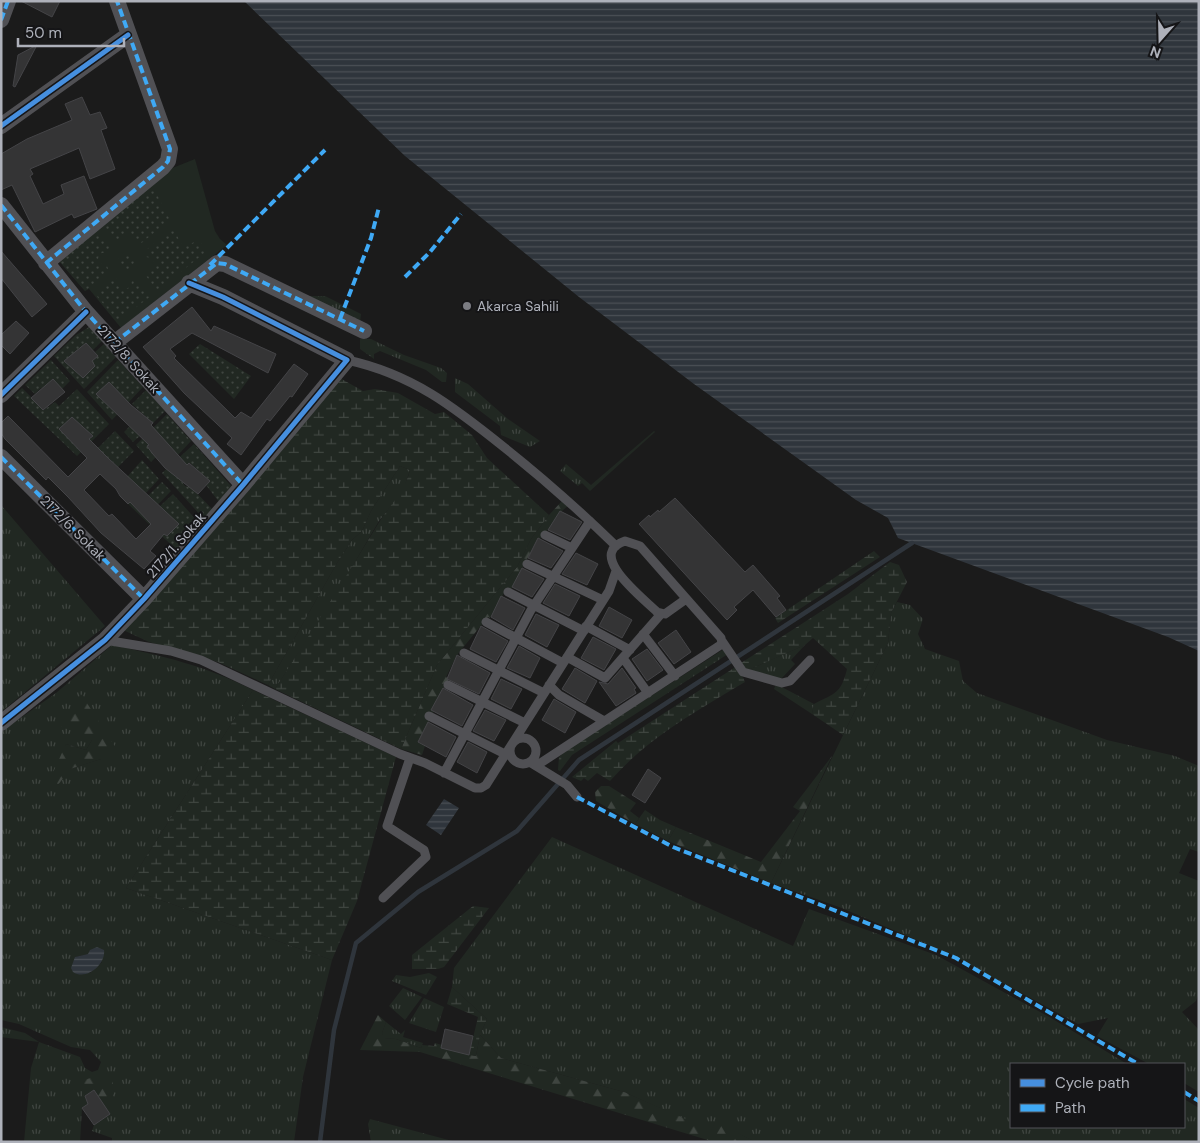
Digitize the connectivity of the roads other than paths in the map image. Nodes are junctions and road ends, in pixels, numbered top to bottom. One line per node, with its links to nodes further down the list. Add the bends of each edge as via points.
1 (8, 1): 3 (street)
2 (117, 1): 4 (street)
3 (1, 20)
4 (128, 35): 5 (street); 7 (street, via 170,155 163,166)
5 (1, 126)
6 (1, 205): 7 (street, 2172/8. Sokak)
7 (46, 264): 9 (street, 2172/8. Sokak)
8 (189, 283): 10 (street, via 213,264 225,264); 11 (street); 12 (street)
9 (86, 312): 11 (street, 2172/8. Sokak); 13 (street)
10 (364, 331)
11 (114, 343): 15 (street, 2172/8. Sokak)
12 (347, 360): 15 (street, 2172/1. Sokak); 16 (lane, via 386,371 444,400 562,494)
13 (1, 395)
14 (1, 457): 24 (street, 2172/6. Sokak)
15 (243, 485): 24 (street, 2172/1. Sokak)
16 (590, 521): 18 (lane); 19 (lane)
17 (545, 535): 19 (lane)
18 (616, 546): 21 (lane, via 610,556); 25 (lane, via 625,541 640,546)
19 (572, 548): 22 (lane)
20 (527, 564): 22 (lane)
21 (616, 571): 26 (lane); 28 (lane)
22 (553, 577): 26 (lane); 27 (lane)
23 (508, 592): 27 (lane)
24 (144, 599): 33 (street, 2172/1. Sokak)
25 (686, 599): 28 (lane); 34 (lane)
26 (603, 600): 30 (lane)
27 (534, 605): 30 (lane); 32 (lane)
28 (661, 614): 31 (lane)
29 (486, 622): 32 (lane)
30 (585, 628): 35 (lane); 38 (lane)
31 (643, 634): 35 (lane); 41 (lane)
32 (516, 638): 38 (lane); 40 (lane)
33 (105, 640): 48 (street, 2172/1. Sokak); 53 (lane, via 171,651 201,660)
34 (725, 644): 39 (lane, via 744,672 785,683); 41 (lane)
35 (630, 650): 37 (lane)
36 (464, 653): 40 (lane)
37 (623, 658): 38 (lane, via 603,678); 44 (lane)
38 (565, 660): 43 (lane)
39 (810, 660)
40 (499, 670): 43 (lane); 45 (lane)
41 (675, 676): 44 (lane)
42 (448, 684): 45 (lane)
43 (547, 689): 47 (lane); 49 (lane)
44 (648, 693): 47 (lane)
45 (482, 701): 49 (lane); 50 (lane)
46 (429, 716): 50 (lane)
47 (604, 722): 54 (lane)
48 (1, 723)
49 (525, 723): 51 (lane)
50 (464, 734): 52 (lane); 55 (lane)
51 (511, 744): 52 (lane); 54 (lane, via 512,760); 54 (lane, via 518,739 531,741 536,754)
52 (505, 754): 55 (lane, via 481,788)
53 (410, 758): 55 (lane); 57 (lane, via 387,826 424,850 426,858)
54 (533, 764): 56 (lane, via 567,786)
55 (444, 773)
56 (577, 797)
57 (383, 898)

